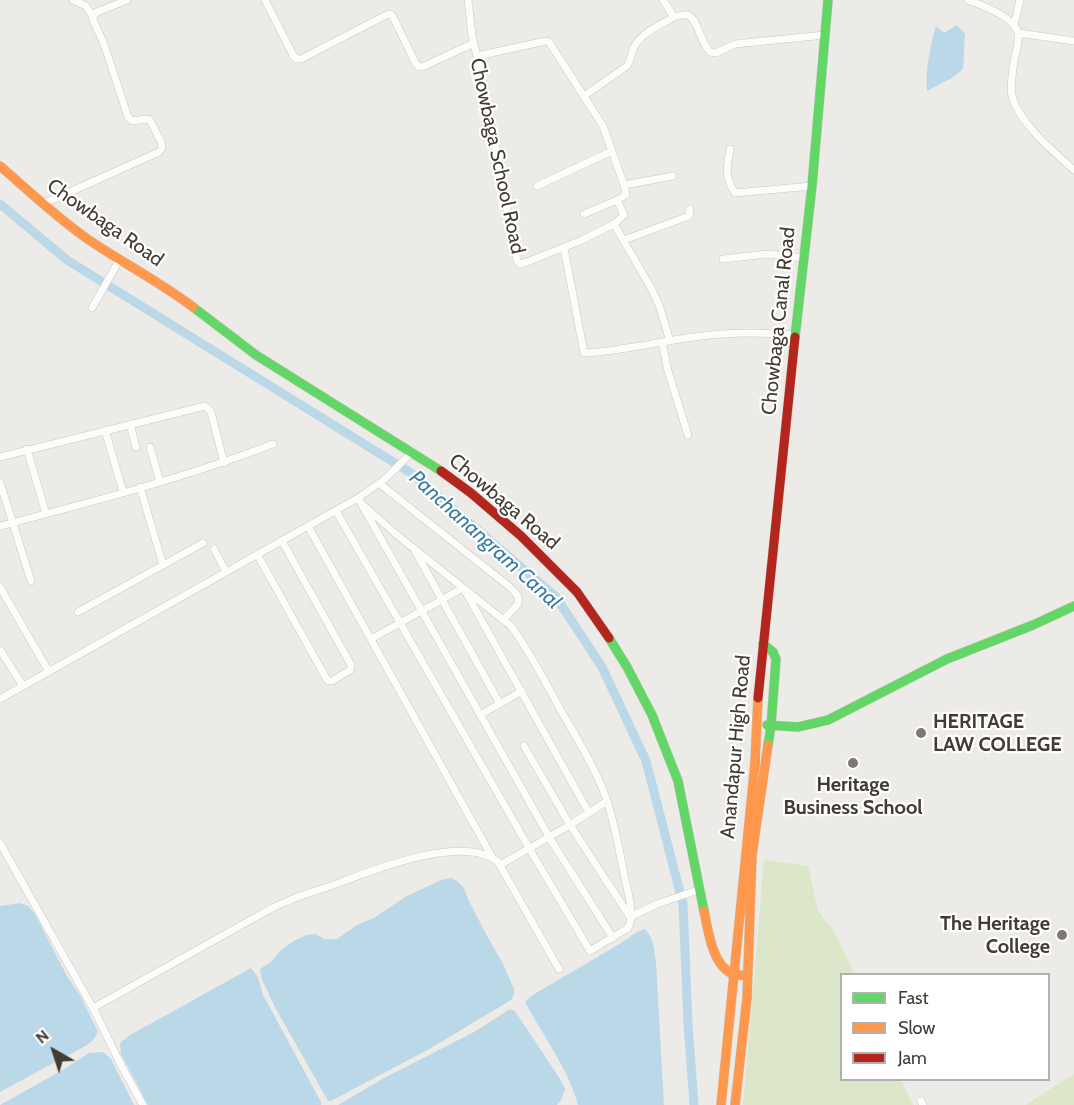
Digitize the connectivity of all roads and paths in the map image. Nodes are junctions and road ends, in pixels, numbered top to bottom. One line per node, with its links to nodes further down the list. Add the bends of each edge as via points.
1 (73, 0): 9 (street, via 86,6)
2 (127, 0): 9 (street)
3 (265, 0): 15 (street, via 297,59 388,14 419,67)
4 (468, 0): 15 (street, Chowbaga School Road)
5 (663, 0): 10 (street)
6 (828, 0): 13 (main road, Chowbaga Canal Road)
7 (968, 0): 11 (street)
8 (1020, 0): 11 (street)
9 (93, 16): 27 (street, via 128,117 132,121 150,120 162,148)
10 (674, 17): 13 (street, via 690,16 704,45 716,53 735,44); 17 (street, via 638,40 627,66)
11 (1014, 25): 12 (street)
12 (1018, 33): 14 (street); 21 (street, via 1012,76 1015,103 1029,125)
13 (825, 35): 25 (main road, Chowbaga Canal Road)
14 (1074, 41)
15 (474, 43): 16 (street, Chowbaga School Road)
16 (477, 56): 17 (street, via 549,42); 32 (street, Chowbaga School Road, via 517,261 524,263)
17 (584, 96): 19 (street, via 603,126)
18 (730, 149): 25 (street, via 727,176 735,193)
19 (612, 151): 23 (street); 24 (street)
20 (0, 166): 27 (main road, Chowbaga Road)
21 (1074, 170)
22 (673, 176): 24 (street)
23 (537, 186)
24 (624, 186): 26 (street, via 627,195)
25 (812, 186): 33 (main road, Chowbaga Canal Road)
26 (617, 200): 29 (street); 30 (street, via 624,215)
27 (43, 204): 34 (main road, Chowbaga Road)
28 (690, 209): 31 (street, via 689,216)
29 (584, 214)
30 (614, 224): 31 (street); 32 (street, Chowbaga School Road)
31 (624, 240): 38 (street, via 659,305)
32 (564, 248): 39 (street, via 585,353)
33 (804, 258): 35 (street, via 767,254); 37 (main road, Chowbaga Canal Road)
34 (120, 259): 36 (street); 47 (main road, Chowbaga Road, via 178,296 256,355)
35 (723, 259)
36 (92, 308)
37 (795, 334): 38 (street, via 739,332); 78 (main road, Chowbaga Canal Road)
38 (670, 340): 39 (street)
39 (662, 342): 42 (street)
40 (130, 424): 41 (street); 44 (street); 49 (street, via 205,406 212,412)
41 (105, 430): 46 (street); 54 (street)
42 (688, 435)
43 (273, 444): 49 (street)
44 (136, 447)
45 (150, 447): 51 (street)
46 (27, 449): 48 (street); 57 (street)
47 (411, 453): 52 (street); 97 (main road, Chowbaga Road, via 471,493 521,536 577,592 609,637 652,715 678,781)
48 (0, 456)
49 (224, 463): 51 (street)
50 (0, 482): 58 (street)
51 (160, 482): 53 (street)
52 (383, 482): 55 (street); 75 (street, via 511,588 518,596 518,604)
53 (140, 487): 54 (street); 66 (street)
54 (123, 492): 57 (street)
55 (360, 501): 56 (street); 63 (street); 73 (street)
56 (336, 511): 60 (street); 76 (street)
57 (46, 514): 58 (street)
58 (13, 523): 59 (street); 68 (street)
59 (0, 526)
60 (308, 526): 61 (street); 77 (street)
61 (282, 541): 65 (street); 65 (street, via 351,665 350,670 332,681 326,678)
62 (202, 543): 66 (street)
63 (412, 546): 69 (street); 71 (street)
64 (214, 549): 67 (street)
65 (257, 554): 67 (street)
66 (163, 565): 74 (street)
67 (226, 572): 80 (street)
68 (31, 580)
69 (462, 586): 71 (street); 75 (street); 82 (street)
70 (0, 587): 80 (street)
71 (442, 599): 73 (street); 84 (street)
72 (1074, 606): 87 (main road, via 947,659 828,720 799,729)
73 (421, 611): 76 (street); 85 (street)
74 (78, 612)
75 (504, 619): 89 (street, via 524,645 582,746)
76 (399, 623): 77 (street); 94 (street)
77 (371, 639): 95 (street)
78 (763, 644): 86 (main road, Anandapur High Road); 87 (main road, Anandapur High Road, via 777,659)
79 (0, 650): 81 (street)
80 (49, 672): 81 (street)
81 (23, 686): 83 (street)
82 (522, 691): 84 (street); 90 (street)
83 (0, 699)
84 (500, 704): 85 (street)
85 (480, 715): 92 (street)
86 (756, 724): 87 (main road); 101 (main road, Anandapur High Road)
87 (771, 726): 102 (main road, Anandapur High Road, via 752,855)
88 (524, 746): 91 (street)
89 (607, 801): 90 (street); 98 (street)
90 (589, 813): 91 (street)
91 (570, 825): 92 (street); 98 (street)
92 (549, 837): 94 (street); 99 (street)
93 (0, 843): 103 (street)
94 (529, 848): 96 (street); 99 (street, via 590,951)
95 (492, 857): 96 (street); 103 (street, via 472,851 405,860 288,900)
96 (500, 866): 100 (street)
97 (700, 889): 98 (street); 101 (main road, Chowbaga Road, via 713,947 719,961)
98 (630, 917): 99 (street, via 628,928)
99 (613, 938)
100 (559, 969)
101 (733, 974): 102 (main road); 105 (main road, Anandapur High Road)
102 (747, 976): 106 (main road, Anandapur High Road)
103 (93, 1008): 104 (street)
104 (143, 1105)
105 (721, 1105)
106 (735, 1105)

